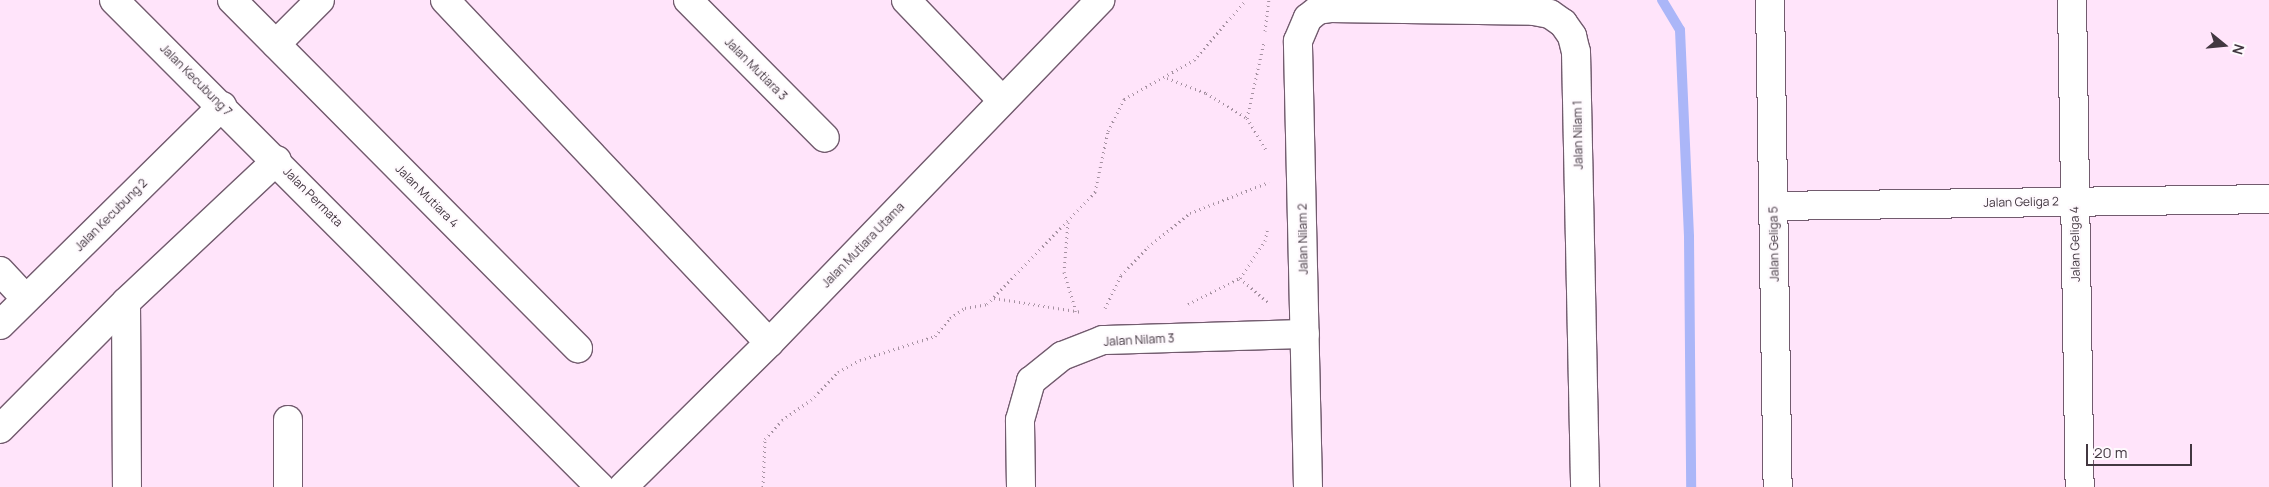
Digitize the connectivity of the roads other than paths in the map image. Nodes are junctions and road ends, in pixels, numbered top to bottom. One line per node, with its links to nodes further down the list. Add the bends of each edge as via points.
1 (114, 0): 13 (street, Jalan Kecubung 7)
2 (232, 0): 11 (street, Jalan Mutiara 4)
3 (320, 0): 11 (street)
4 (445, 0): 24 (street)
5 (688, 0): 14 (street, Jalan Mutiara 3)
6 (906, 0): 12 (street)
7 (1100, 0): 12 (street, Jalan Mutiara Utama)
8 (1770, 0): 18 (street, Jalan Geliga 5)
9 (2072, 0): 17 (street, Jalan Geliga 4)
10 (1330, 8): 23 (street, Jalan Nilam 2, via 1318,10 1308,18 1298,41); 34 (street, Jalan Nilam 1, via 1534,11 1557,18 1572,36 1576,52)
11 (276, 44): 25 (street, Jalan Mutiara 4)
12 (1002, 100): 24 (street, Jalan Mutiara Utama)
13 (222, 106): 15 (street, Jalan Kecubung 7); 20 (street, Jalan Kecubung 2)
14 (824, 138)
15 (277, 160): 21 (street, Jalan Permata); 30 (street, Jalan Permata)
16 (2269, 199): 17 (street, Jalan Geliga 2)
17 (2074, 202): 18 (street, Jalan Geliga 2); 36 (street, Jalan Geliga 4)
18 (1773, 206): 35 (street, Jalan Geliga 5)
19 (0, 271): 20 (street)
20 (26, 299): 22 (street, Jalan Kecubung 2)
21 (126, 302): 27 (street, Jalan Permata); 28 (street)
22 (0, 325)
23 (1305, 334): 32 (street, Jalan Nilam 3, via 1102,340 1062,356 1031,381 1020,420); 33 (street, Jalan Nilam 2)
24 (769, 343): 31 (street, Jalan Mutiara Utama)
25 (578, 348)
26 (288, 420): 29 (street)
27 (0, 429)
28 (127, 487)
29 (288, 487)
30 (600, 487)
31 (623, 487)
32 (1021, 487)
33 (1308, 487)
34 (1585, 487)
35 (1778, 487)
36 (2080, 487)

